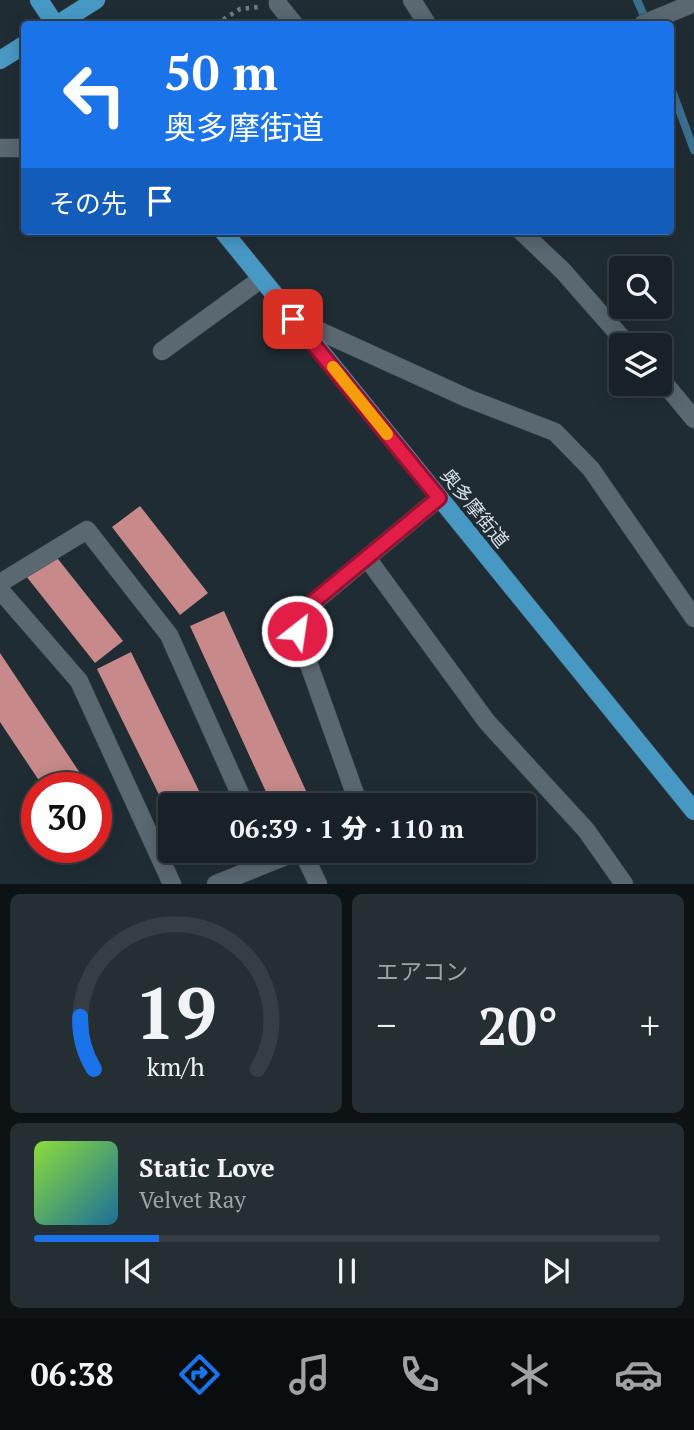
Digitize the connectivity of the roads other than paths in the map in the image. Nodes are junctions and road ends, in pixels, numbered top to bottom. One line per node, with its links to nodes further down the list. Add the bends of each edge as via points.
1 (38, 0): 6 (main road)
2 (96, 0): 7 (main road)
3 (412, 0): 9 (street)
4 (278, 2): 8 (street)
5 (694, 3): 10 (street)
6 (55, 21)
7 (62, 21)
8 (292, 21)
9 (425, 21)
10 (650, 21)
11 (21, 47): 12 (main road)
12 (0, 60)
13 (0, 148): 14 (street)
14 (21, 148)
15 (226, 235): 17 (main road, 奥多摩街道)
16 (525, 235): 19 (street)
17 (261, 279): 18 (main road, 奥多摩街道); 20 (street)
18 (293, 319): 23 (main road, 奥多摩街道); 27 (street, via 467,398 555,432 591,469)
19 (617, 333)
20 (162, 351)
21 (672, 392): 22 (street)
22 (694, 419)
23 (439, 498): 24 (street); 30 (main road, 奥多摩街道)
24 (367, 558): 29 (street, via 302,611 297,631); 36 (street, via 487,722 586,830)
25 (0, 583): 28 (street, via 87,530 169,635)
26 (0, 590): 34 (street, via 79,681)
27 (694, 618)
28 (240, 793)
29 (355, 793)
30 (694, 811)
31 (258, 863): 33 (street)
32 (308, 863): 35 (street)
33 (223, 883)
34 (172, 884)
35 (318, 884)
36 (624, 884)

